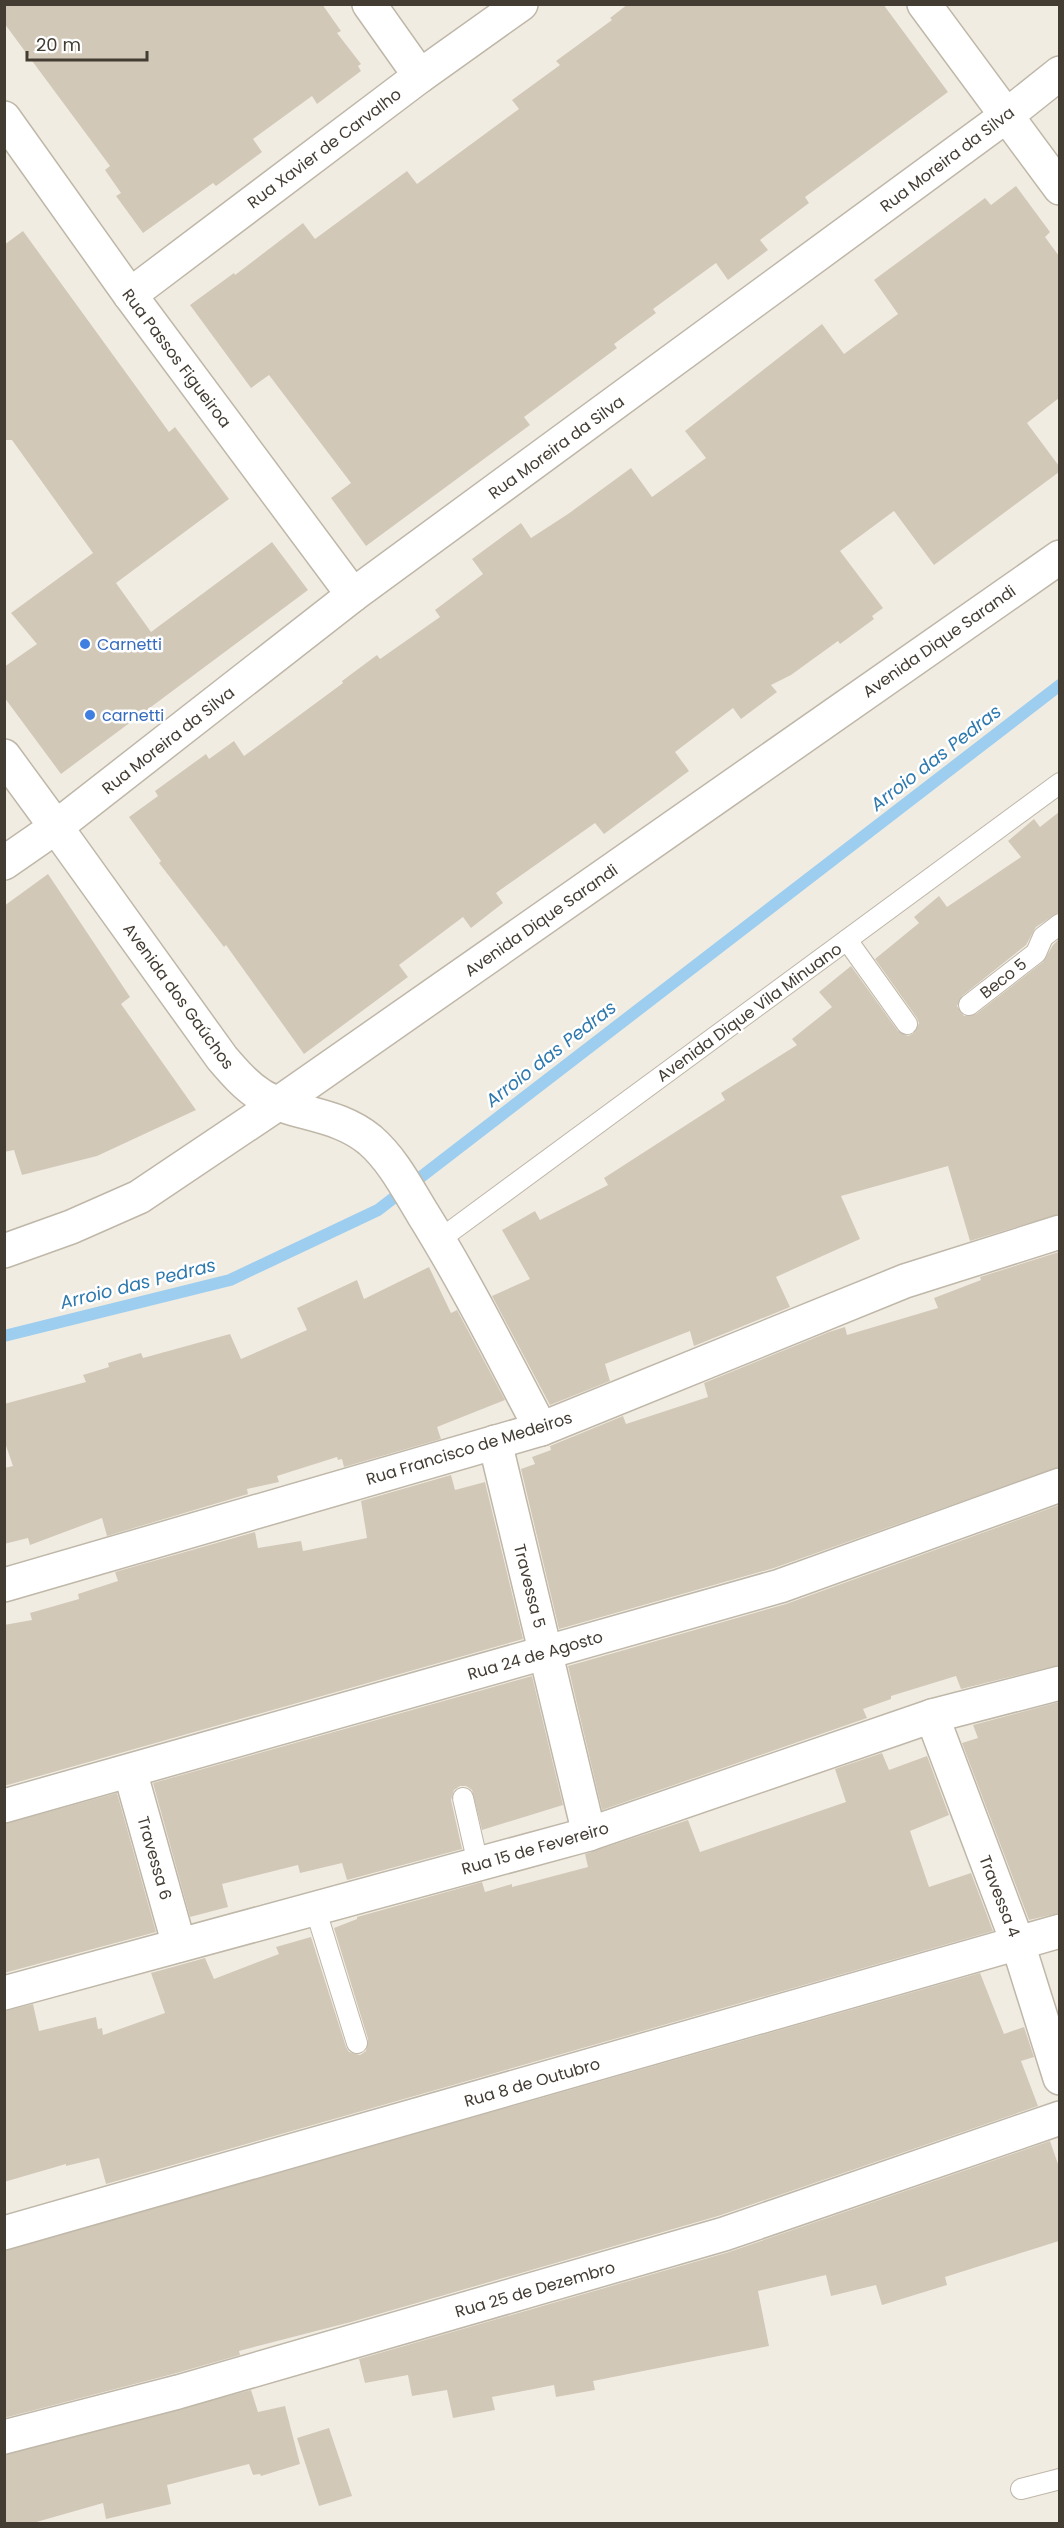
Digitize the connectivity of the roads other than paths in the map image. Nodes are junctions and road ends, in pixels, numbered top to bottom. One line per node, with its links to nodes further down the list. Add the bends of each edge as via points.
1 (369, 4): 5 (street)
2 (521, 4): 5 (street, Rua Xavier de Carvalho)
3 (924, 4): 6 (street)
4 (1059, 73): 6 (street, Rua Moreira da Silva)
5 (420, 76): 9 (street, Rua Xavier de Carvalho)
6 (1006, 117): 8 (street); 11 (street, Rua Moreira da Silva)
7 (4, 118): 9 (street, Rua Passos Figueiroa)
8 (1059, 188)
9 (130, 295): 11 (street, Rua Passos Figueiroa)
10 (1059, 557): 20 (street, Avenida Dique Sarandi)
11 (353, 595): 14 (street, Rua Moreira da Silva)
12 (4, 756): 14 (street, Avenida dos Gaúchos)
13 (1059, 783): 17 (lane, Avenida Dique Vila Minuano)
14 (56, 827): 15 (street, Rua Moreira da Silva); 20 (street, Avenida dos Gaúchos, via 222,1058 242,1080)
15 (4, 863)
16 (1059, 924): 18 (lane, Beco 5, via 1043,937 1036,953)
17 (847, 940): 19 (lane); 21 (lane, Avenida Dique Vila Minuano)
18 (969, 1005)
19 (907, 1024)
20 (279, 1103): 21 (street, Avenida dos Gaúchos, via 344,1123 370,1140 391,1161); 23 (street, Avenida Dique Sarandi, via 139,1197)
21 (435, 1232): 24 (street, Avenida dos Gaúchos)
22 (1059, 1232): 24 (street, Rua Francisco de Medeiros, via 905,1281)
23 (4, 1251)
24 (541, 1429): 25 (street, Rua Francisco de Medeiros)
25 (495, 1443): 27 (street, Rua Francisco de Medeiros); 28 (street, Travessa 5)
26 (1059, 1485): 28 (street, Rua 24 de Agosto, via 780,1586)
27 (4, 1585)
28 (546, 1652): 31 (street, Rua 24 de Agosto); 34 (street, Travessa 5)
29 (1059, 1683): 30 (street, Rua 15 de Fevereiro)
30 (932, 1716): 34 (street, Rua 15 de Fevereiro); 38 (street, Travessa 4)
31 (130, 1771): 33 (street, Rua 24 de Agosto); 39 (street, Travessa 6)
32 (463, 1798): 35 (lane)
33 (4, 1806)
34 (589, 1834): 35 (street, Rua 15 de Fevereiro)
35 (478, 1864): 36 (street, Rua 15 de Fevereiro)
36 (315, 1908): 39 (street, Rua 15 de Fevereiro); 41 (lane)
37 (1059, 1931): 38 (street, Rua 8 de Outubro)
38 (1018, 1944): 42 (street, Travessa 4); 44 (street, Rua 8 de Outubro)
39 (179, 1945): 40 (street, Rua 15 de Fevereiro)
40 (4, 1993)
41 (357, 2043)
42 (1059, 2078)
43 (1059, 2118): 45 (street, Rua 25 de Dezembro, via 724,2234 178,2392)
44 (4, 2233)
45 (4, 2438)
46 (1059, 2479): 47 (lane)
47 (1021, 2489)

